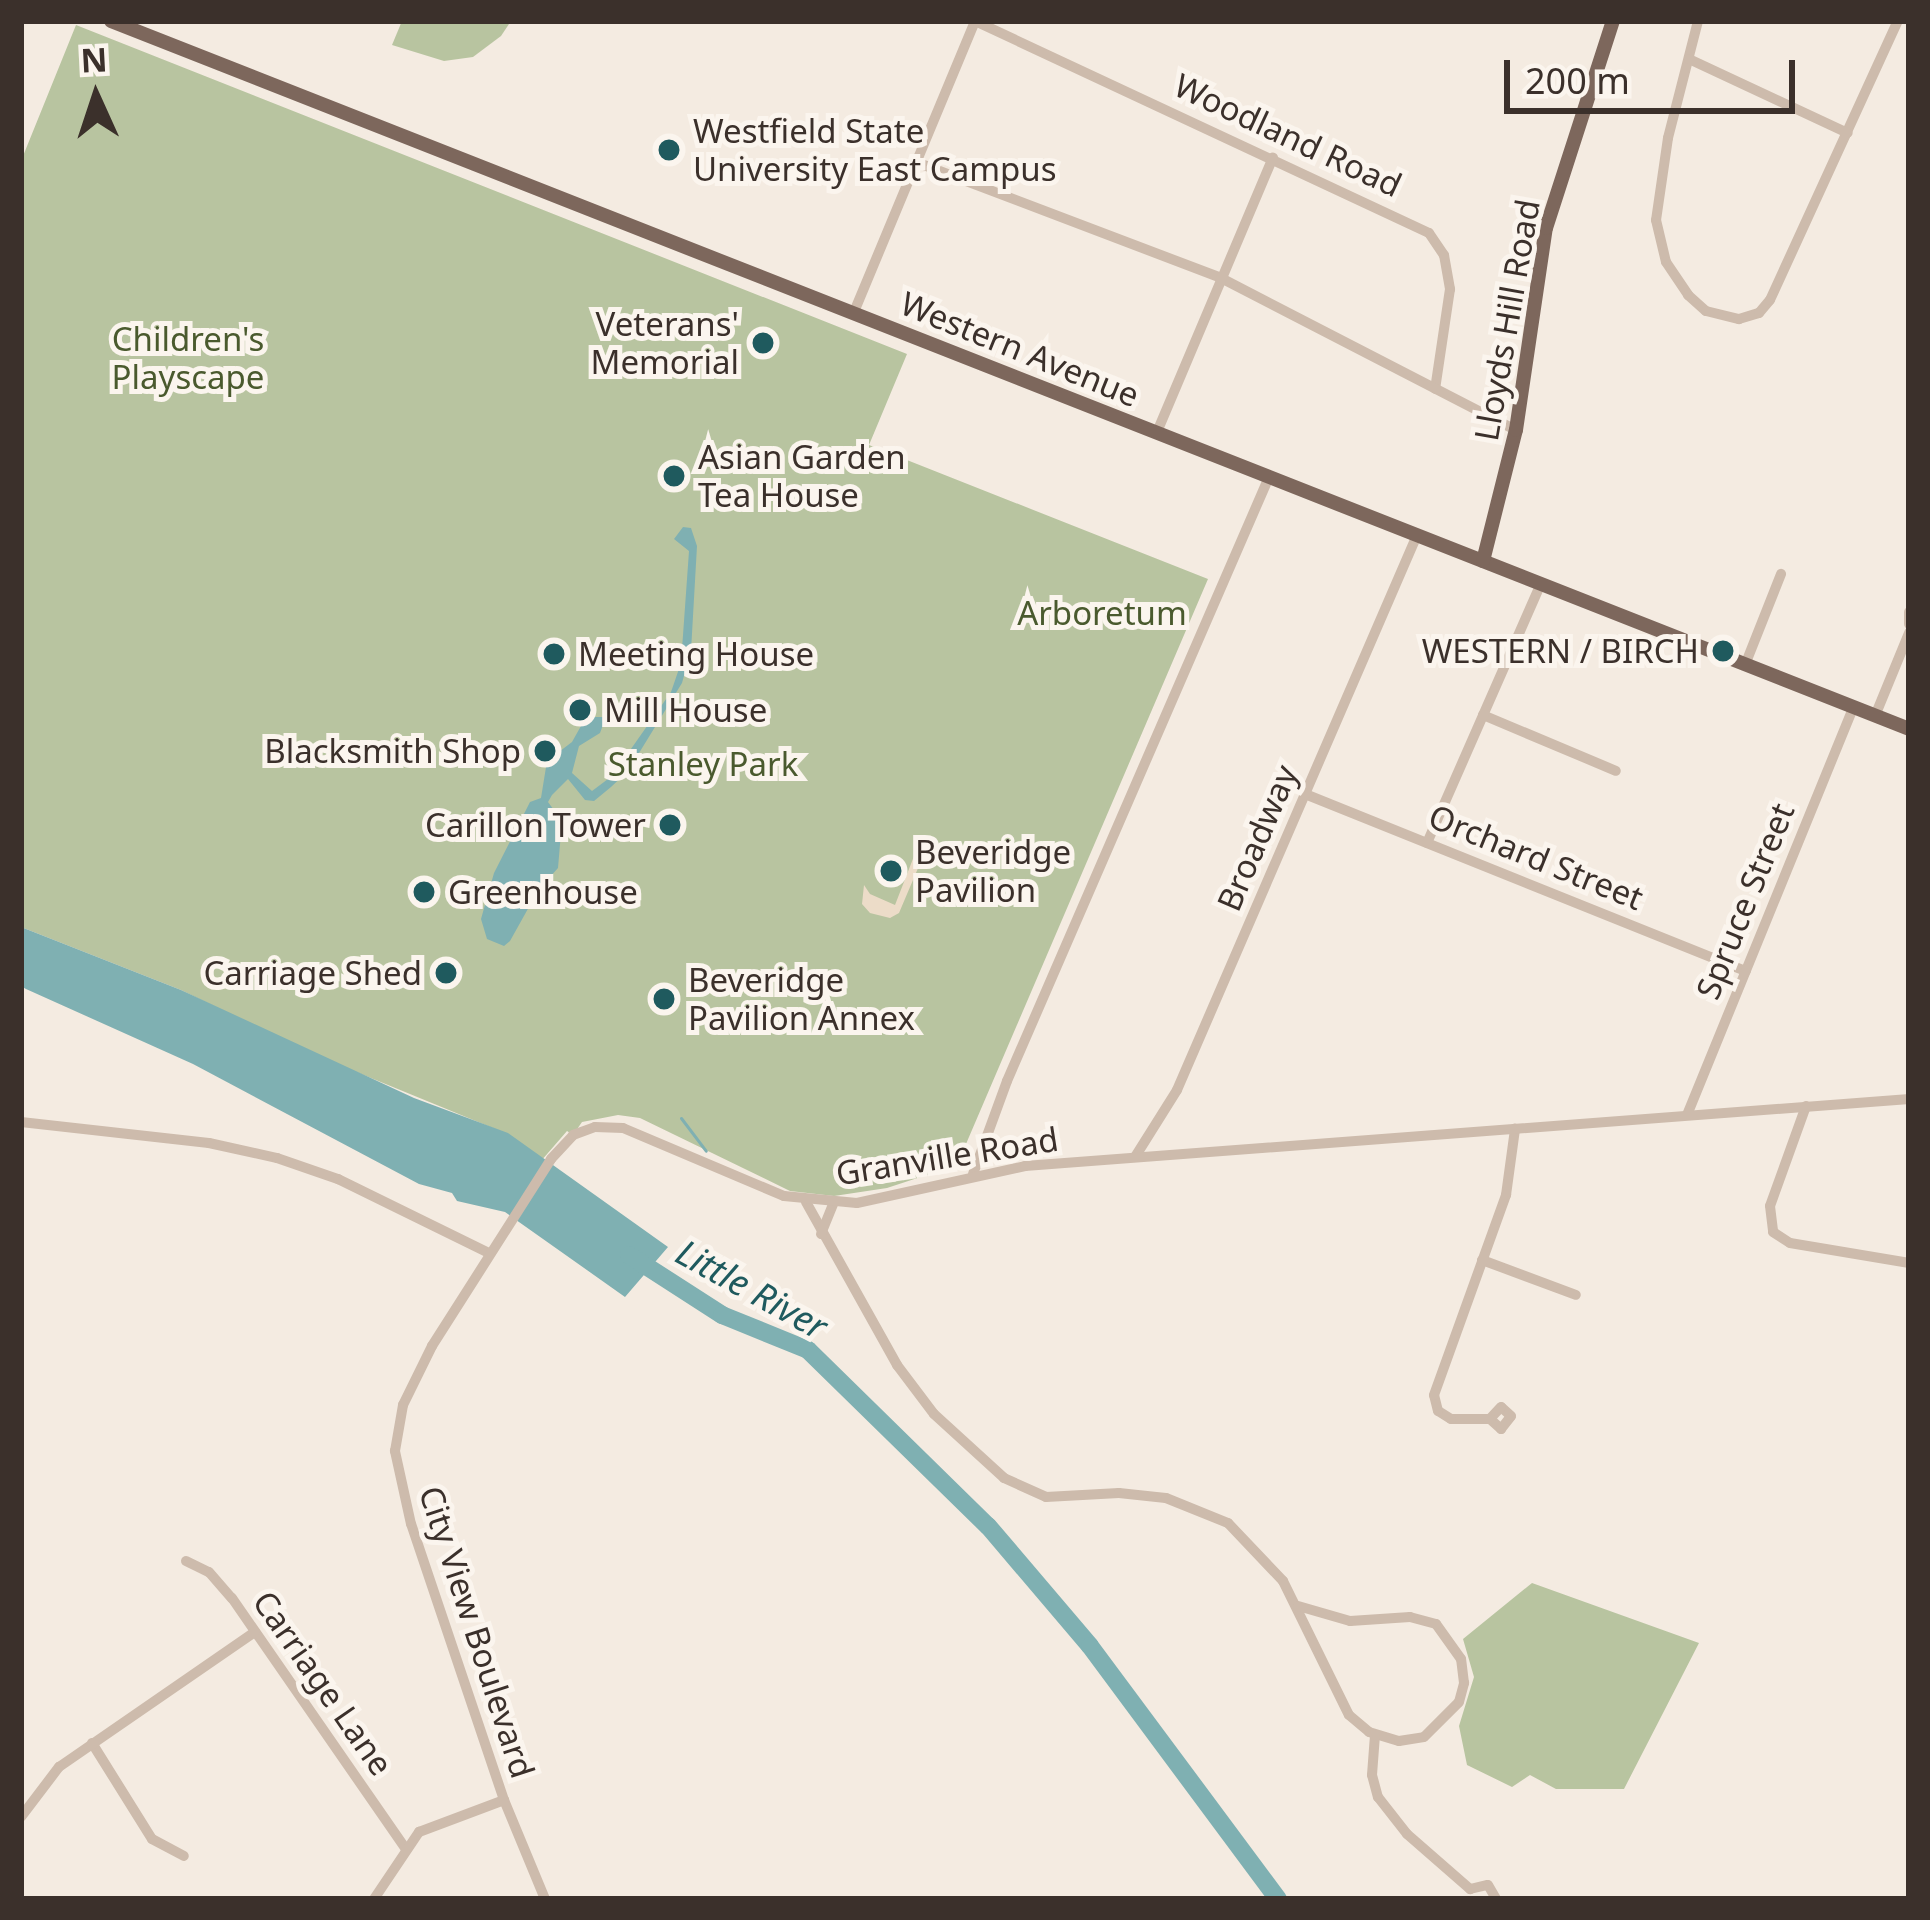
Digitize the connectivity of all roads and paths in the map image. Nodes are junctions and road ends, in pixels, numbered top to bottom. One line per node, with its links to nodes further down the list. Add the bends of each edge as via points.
1 (111, 21): 11 (main road, Western Avenue)
2 (975, 21): 8 (street, Woodland Road); 9 (street)
3 (1613, 21): 13 (main road, Lloyds Hill Road, via 1546,229)
4 (1698, 21): 6 (street)
5 (1898, 21): 7 (street)
6 (1689, 59): 7 (street); 7 (street, via 1655,215 1669,269 1706,311 1739,319 1763,309)
7 (1848, 133)
8 (1273, 158): 10 (street); 12 (street, Woodland Road, via 1436,238 1450,289)
9 (916, 162): 10 (street); 11 (street)
10 (1221, 278): 12 (street); 14 (street)
11 (854, 313): 14 (main road, Western Avenue)
12 (1435, 389): 13 (street)
13 (1516, 430): 17 (main road, Lloyds Hill Road)
14 (1157, 432): 15 (main road, Western Avenue)
15 (1269, 476): 16 (main road, Western Avenue); 38 (street)
16 (1417, 535): 17 (main road, Western Avenue); 29 (street, Broadway)
17 (1483, 561): 19 (main road, Western Avenue)
18 (1781, 574): 23 (street)
19 (1541, 583): 23 (main road, Western Avenue); 25 (street)
20 (1909, 611): 21 (street)
21 (1909, 624)
22 (1909, 633): 26 (street)
23 (1744, 665): 24 (main road, Western Avenue)
24 (1853, 708): 26 (main road, Western Avenue); 31 (street, Spruce Street)
25 (1483, 715): 28 (street); 30 (street)
26 (1875, 716): 27 (main road, Western Avenue)
27 (1909, 730)
28 (1616, 771)
29 (1305, 794): 30 (street, Orchard Street); 37 (street, Broadway, via 1177,1090)
30 (1427, 842): 31 (street, Orchard Street)
31 (1746, 971): 34 (street, Spruce Street)
32 (1909, 1099): 33 (street, Granville Road)
33 (1806, 1106): 34 (street, Granville Road); 44 (street, via 1770,1206 1773,1232 1790,1243)
34 (1688, 1115): 36 (street, Granville Road)
35 (21, 1122): 42 (street, via 208,1143 292,1162)
36 (1515, 1129): 37 (street, Granville Road); 43 (street, via 1510,1183)
37 (1135, 1157): 38 (street, Granville Road)
38 (973, 1174): 40 (street, Granville Road)
39 (806, 1202): 40 (street, Granville Road); 41 (street); 42 (street, Granville Road, via 617,1126 580,1132 557,1150)
40 (832, 1204): 41 (street)
41 (821, 1234): 48 (street, via 919,1396 1004,1478 1046,1497 1142,1494 1202,1509 1254,1545)
42 (488, 1253): 52 (street, City View Boulevard, via 411,1385 395,1451 411,1524)
43 (1482, 1260): 45 (street); 46 (street, via 1434,1400 1451,1419)
44 (1909, 1263)
45 (1576, 1295)
46 (1490, 1419)
47 (186, 1561): 49 (street, Carriage Lane, via 209,1572)
48 (1298, 1606): 50 (street, via 1349,1715); 50 (street, via 1350,1622 1424,1619 1455,1645 1464,1689 1442,1724 1411,1740)
49 (255, 1632): 51 (street); 54 (street, Carriage Lane)
50 (1375, 1735): 56 (street, via 1378,1797)
51 (92, 1743): 53 (street, via 51,1774); 55 (street, via 152,1839)
52 (504, 1800): 54 (street, via 419,1832); 58 (street, City View Boulevard)
53 (21, 1817)
54 (405, 1848): 57 (street)
55 (184, 1856)
56 (1468, 1894): 59 (street, via 1488,1885)
57 (374, 1899)
58 (544, 1899)
59 (1496, 1899)

